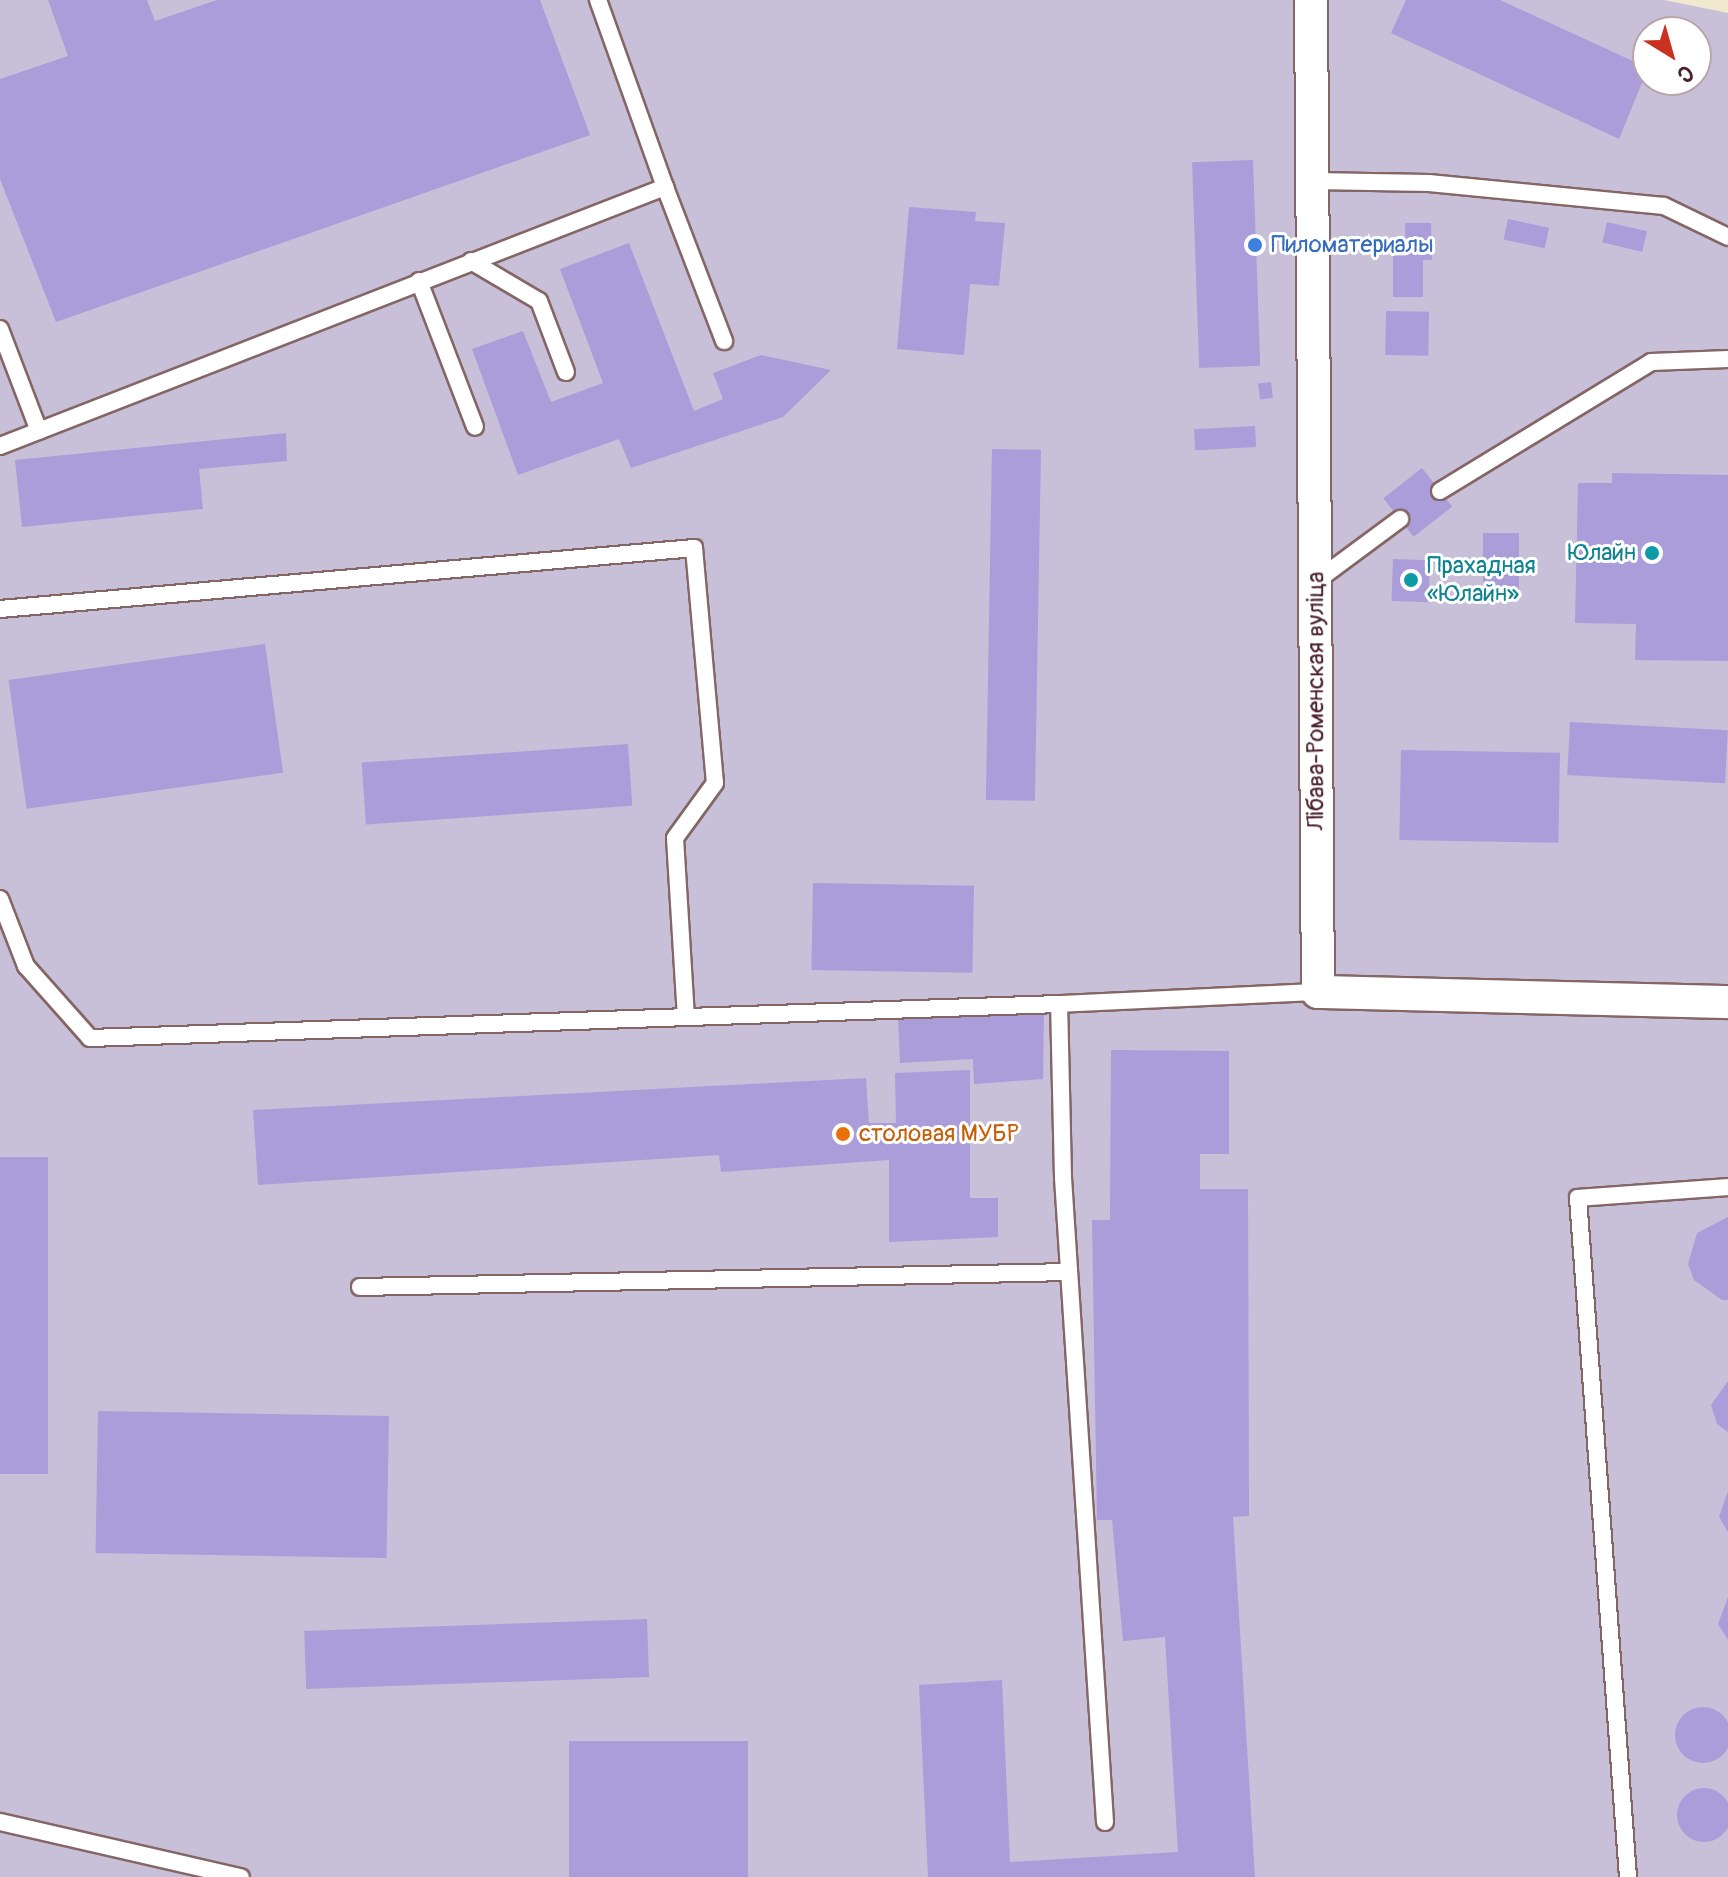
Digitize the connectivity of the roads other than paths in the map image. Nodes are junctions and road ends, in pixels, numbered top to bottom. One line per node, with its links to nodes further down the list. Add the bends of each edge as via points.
1 (598, 0): 4 (lane)
2 (1311, 0): 3 (street, Лібава-Роменская вуліца)
3 (1313, 181): 5 (lane, via 1429,183 1664,206); 17 (street, Лібава-Роменская вуліца)
4 (665, 187): 6 (lane); 9 (lane)
5 (1728, 237)
6 (471, 261): 7 (lane); 11 (lane, via 539,301)
7 (419, 281): 12 (lane); 13 (lane)
8 (0, 329): 13 (lane)
9 (724, 341)
10 (1728, 359): 15 (lane, via 1651,362)
11 (566, 372)
12 (475, 427)
13 (39, 431): 14 (lane)
14 (0, 446)
15 (1440, 491)
16 (1400, 519): 17 (lane)
17 (1315, 582): 20 (street, Лібава-Роменская вуліца)
18 (0, 609): 23 (lane, via 694,548 715,783 675,838)
19 (0, 899): 23 (lane, via 26,966 90,1038)
20 (1318, 992): 21 (street); 22 (lane)
21 (1728, 1002)
22 (1059, 1004): 23 (lane); 25 (lane)
23 (686, 1017)
24 (1728, 1187): 30 (lane, via 1578,1198)
25 (1069, 1272): 26 (lane); 28 (lane)
26 (360, 1287)
27 (0, 1822): 29 (lane)
28 (1105, 1822)
29 (241, 1877)
30 (1628, 1877)

